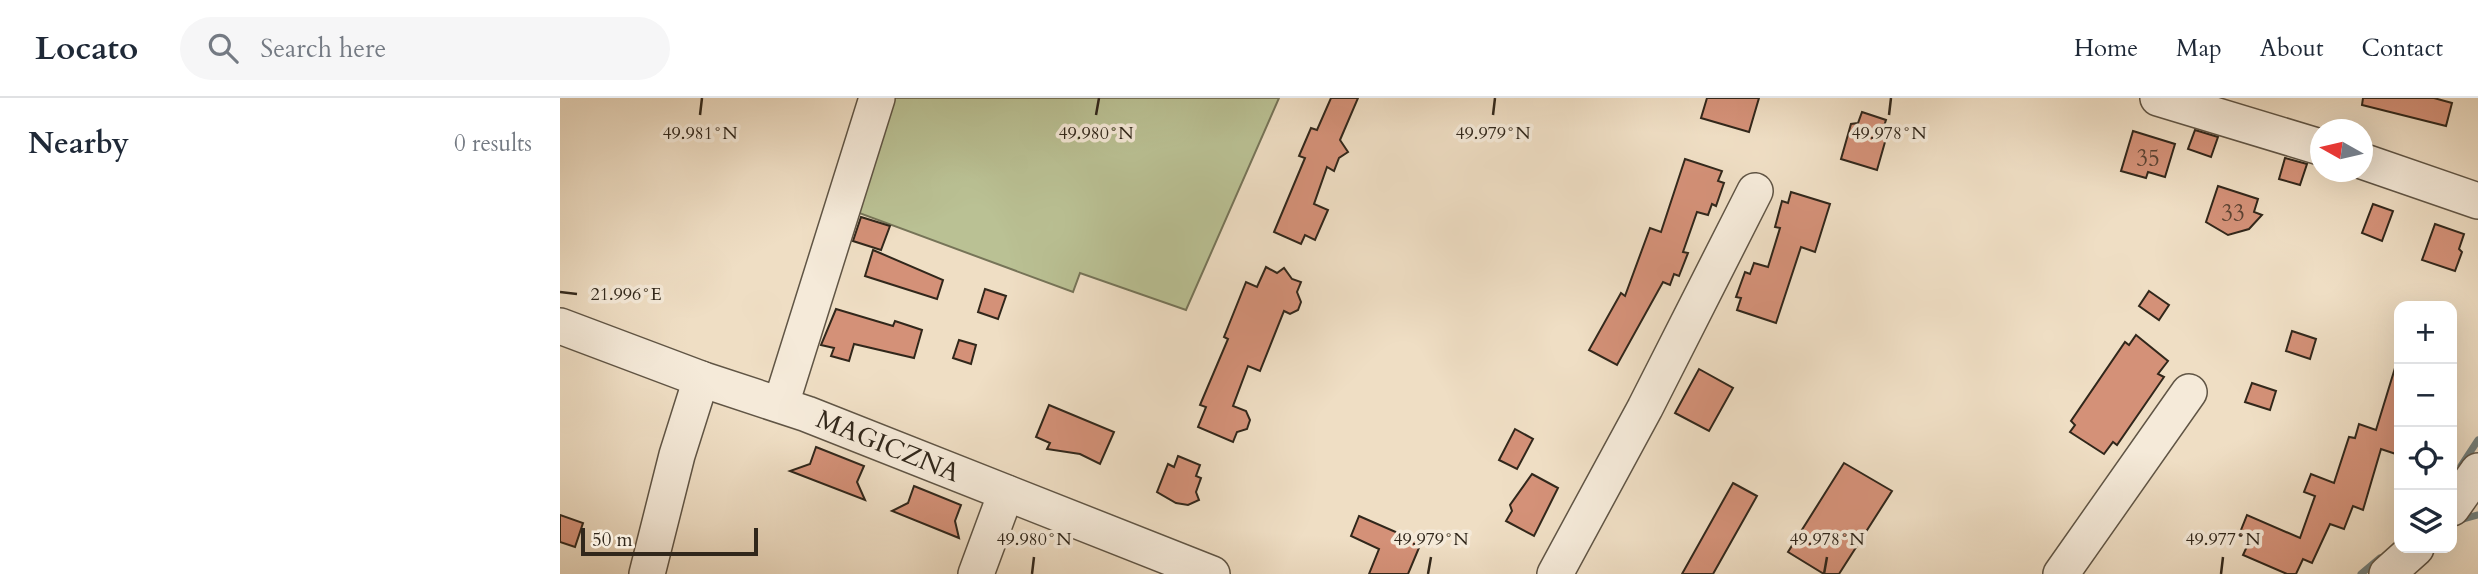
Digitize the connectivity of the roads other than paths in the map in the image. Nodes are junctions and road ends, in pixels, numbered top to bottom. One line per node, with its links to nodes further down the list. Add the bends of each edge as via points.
1 (877, 98): 10 (street)
2 (2158, 98): 3 (street)
3 (2310, 144)
4 (2373, 165): 6 (street)
5 (1755, 191): 18 (street)
6 (2478, 201)
7 (560, 326): 8 (street, MAGICZNA)
8 (701, 379): 10 (street, MAGICZNA); 15 (street)
9 (2189, 391): 19 (street)
10 (781, 404): 12 (street, MAGICZNA)
11 (2478, 471): 13 (street)
12 (1006, 493): 16 (street); 17 (street, MAGICZNA)
13 (2457, 502)
14 (2410, 553): 20 (street)
15 (647, 574)
16 (976, 574)
17 (1212, 574)
18 (1555, 574)
19 (2061, 574)
20 (2387, 574)

